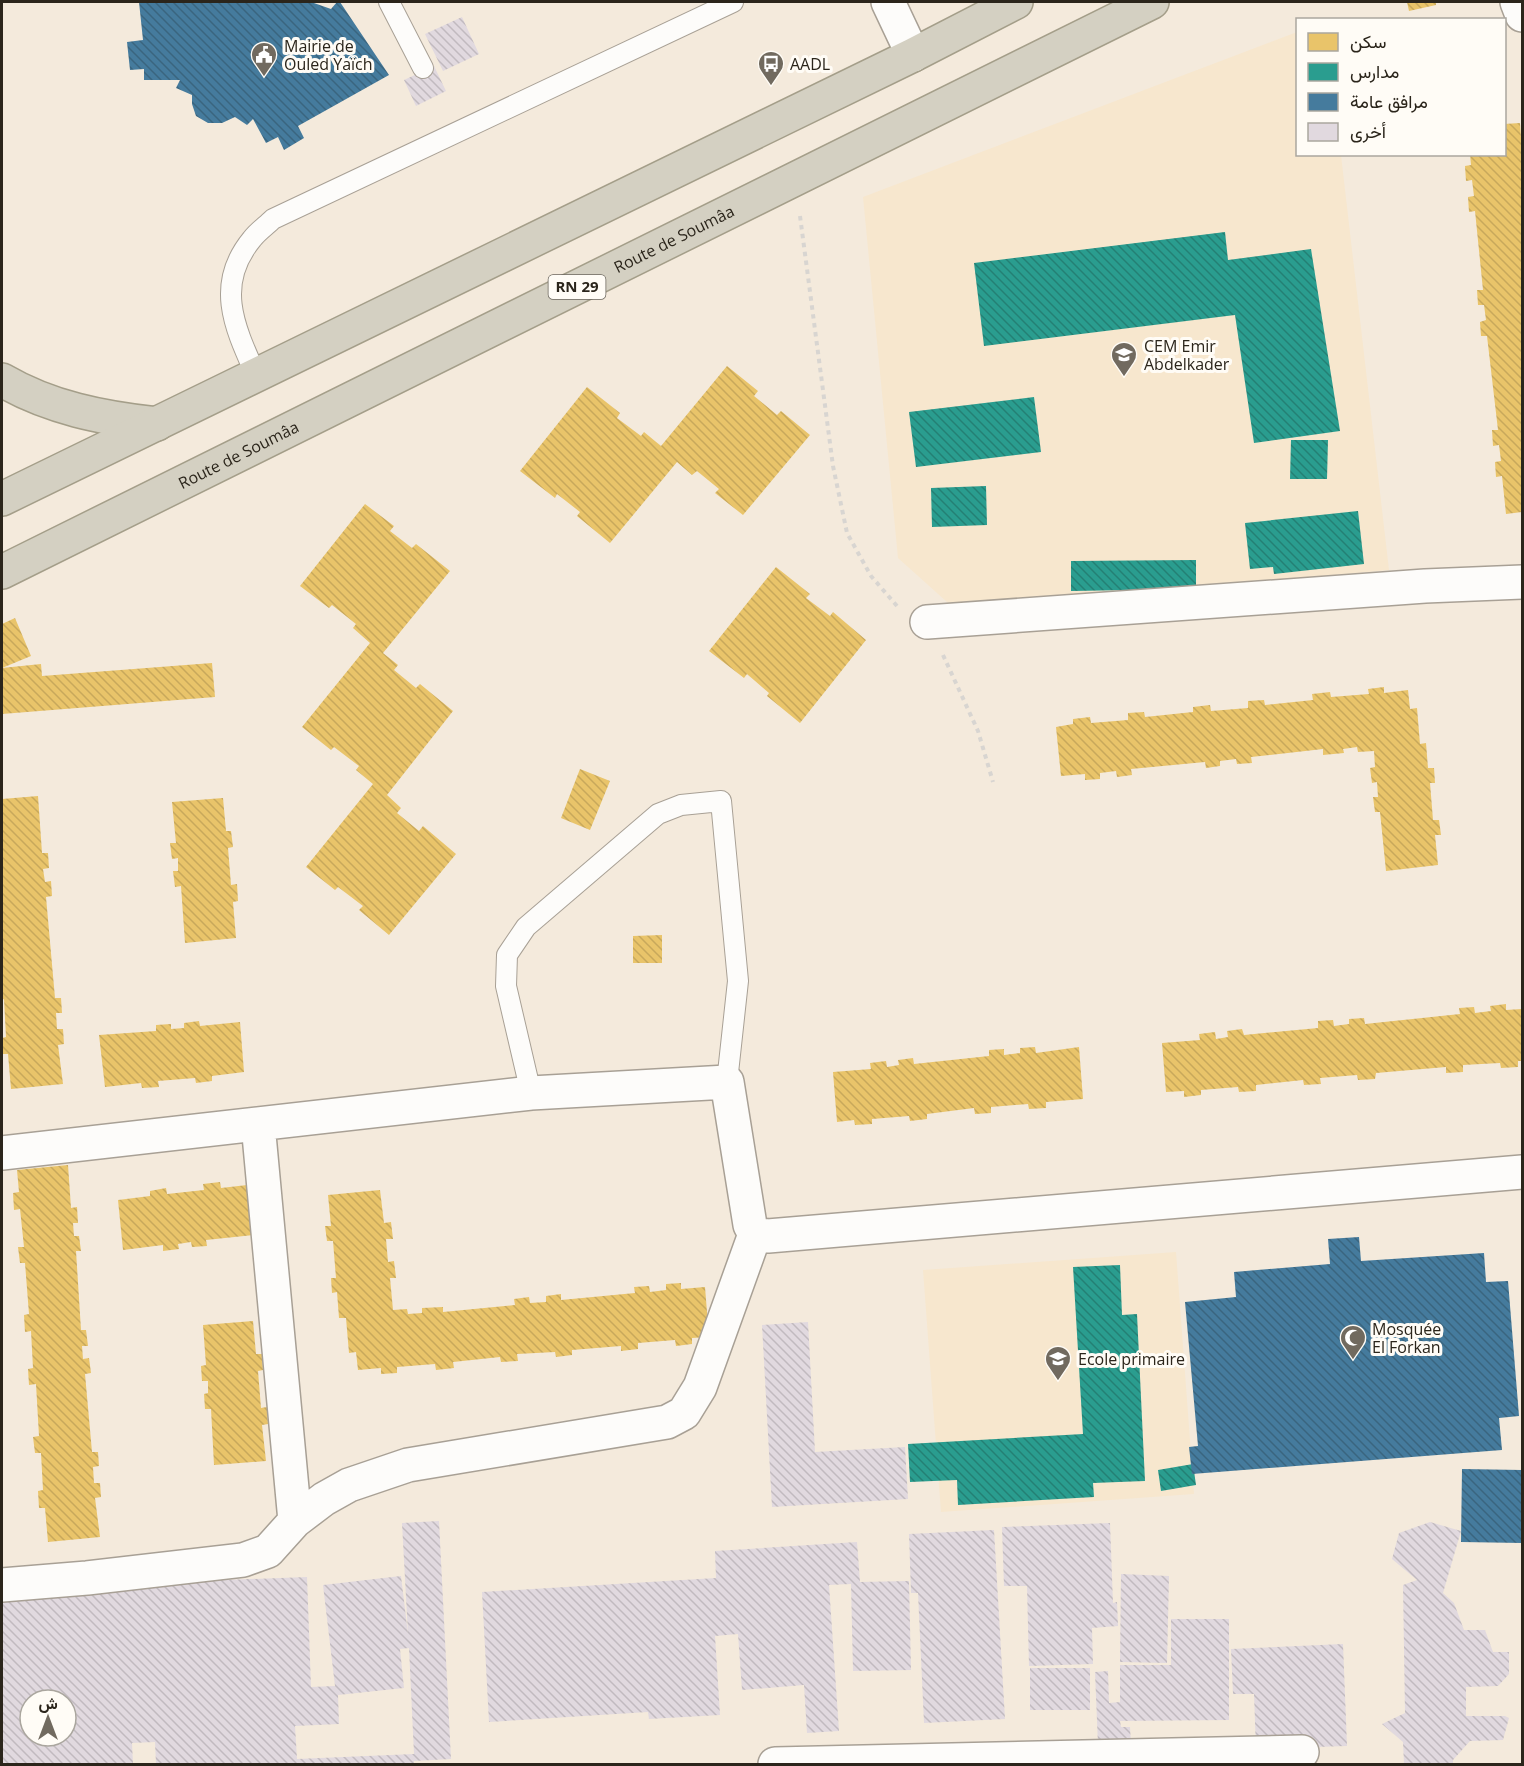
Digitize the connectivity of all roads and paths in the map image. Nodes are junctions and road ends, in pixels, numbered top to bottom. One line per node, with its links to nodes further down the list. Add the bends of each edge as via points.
1 (389, 2): 9 (lane)
2 (733, 2): 11 (lane, via 273,219 252,238 238,262 231,290 233,317)
3 (888, 2): 8 (street)
4 (1016, 2): 8 (highway)
5 (1152, 2): 10 (highway, Route de Soumâa / RN 29)
6 (1517, 2): 7 (street)
7 (1522, 15)
8 (913, 55): 11 (highway)
9 (423, 68)
10 (795, 178): 15 (highway, Route de Soumâa / RN 29); 17 (path, via 833,466 847,533 871,576 900,609)
11 (256, 375): 13 (highway)
12 (2, 380): 13 (highway, via 59,406 107,419)
13 (157, 424): 14 (highway)
14 (2, 499)
15 (2, 572)
16 (1522, 582): 17 (street)
17 (927, 622): 18 (path, via 978,731)
18 (993, 782)
19 (727, 1082): 20 (street); 20 (lane, via 738,981 721,801 681,806 658,814 525,927 507,955 506,986); 24 (street, via 746,1210)
20 (531, 1093): 21 (street)
21 (258, 1124): 22 (street); 25 (street)
22 (2, 1153)
23 (1522, 1172): 24 (street)
24 (755, 1234): 25 (street, via 700,1387 684,1413 667,1422 408,1465 349,1485)
25 (295, 1521): 26 (street, via 268,1551 243,1560)
26 (2, 1585)
27 (1302, 1752): 28 (street)
28 (775, 1764)

